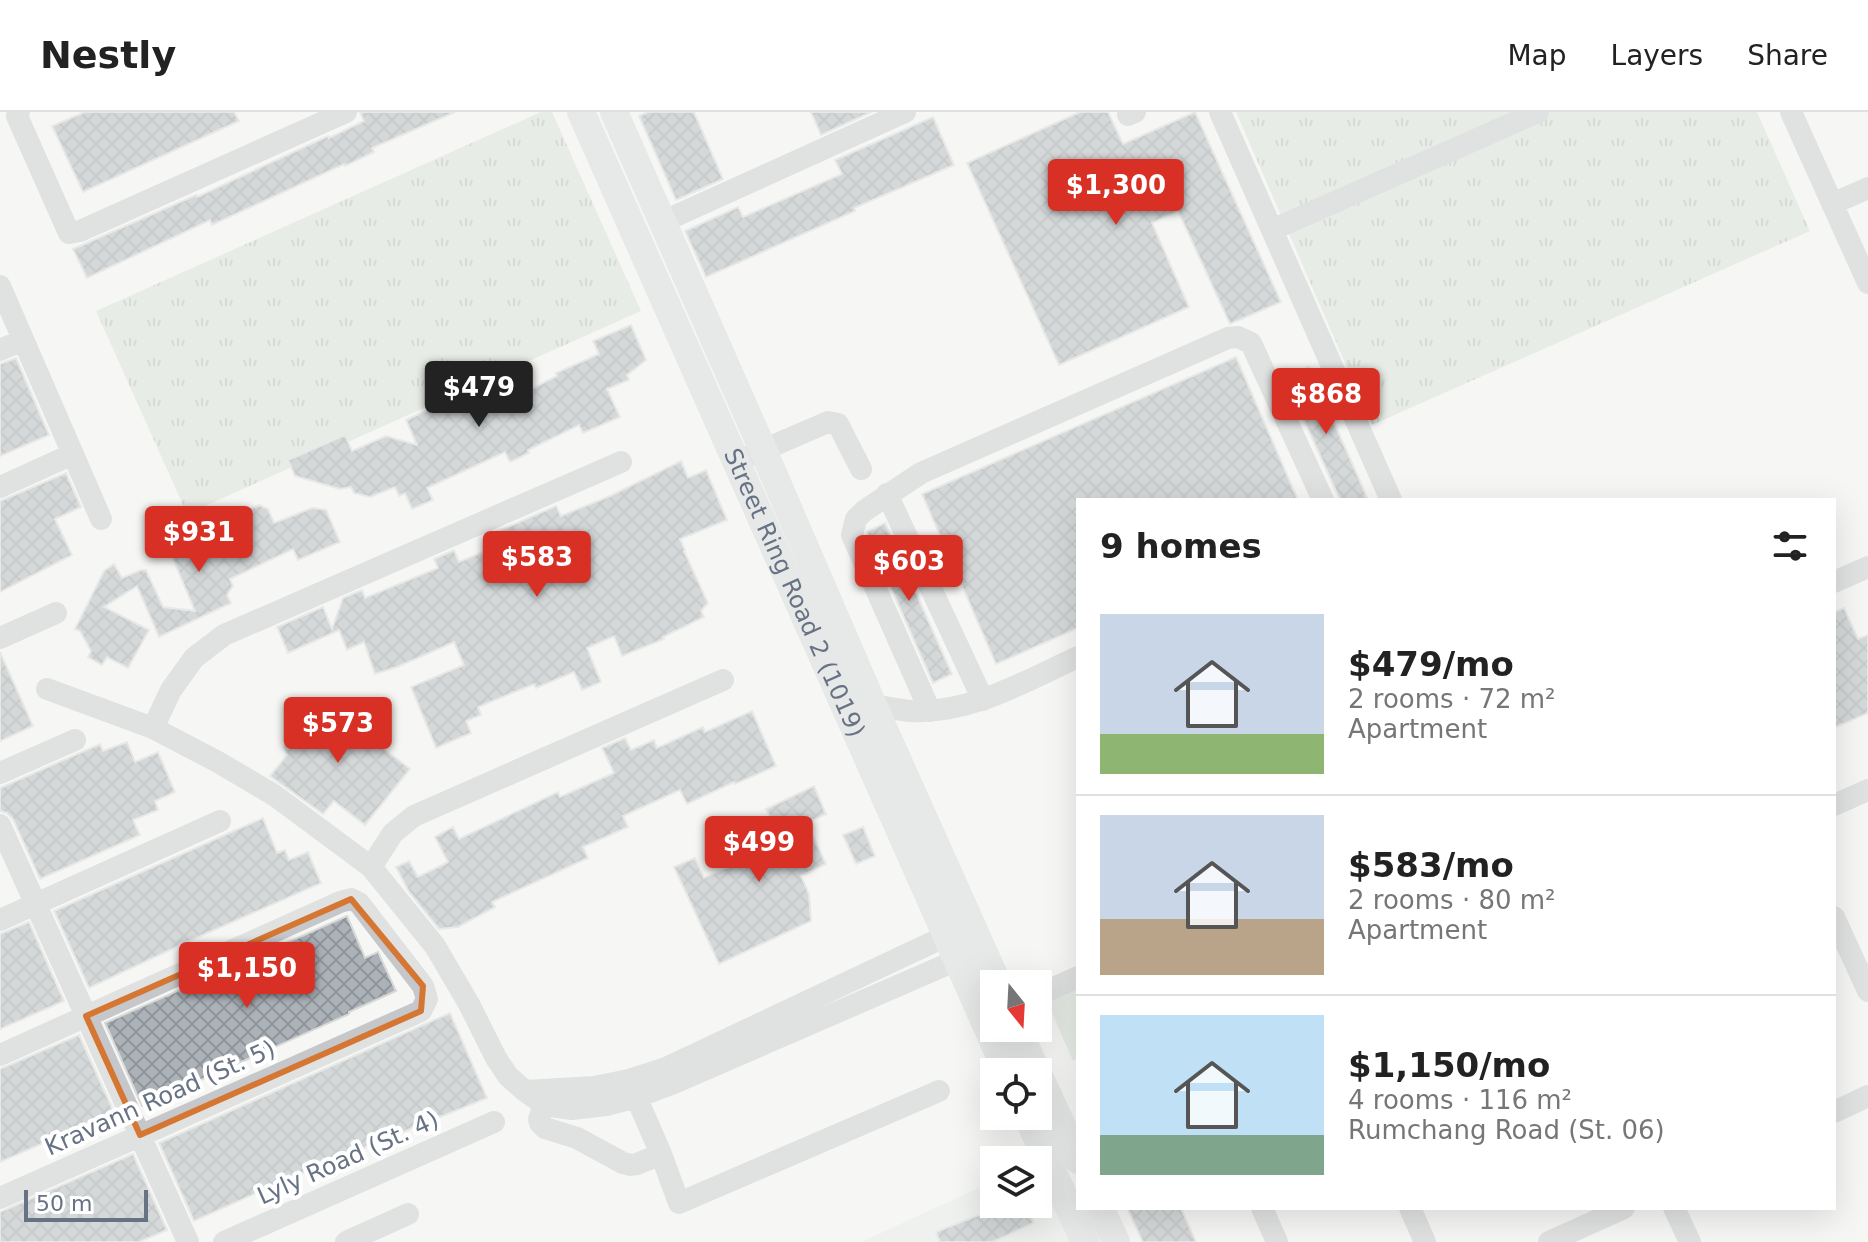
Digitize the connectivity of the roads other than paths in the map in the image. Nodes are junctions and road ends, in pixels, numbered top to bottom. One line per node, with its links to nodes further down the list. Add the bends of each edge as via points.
1 (19, 112): 2 (street, via 69,233)
2 (346, 112)
3 (581, 112): 20 (main road, Street Ring Road 2 (1019))
4 (614, 112): 11 (main road, Street Ring Road 2 (1019))
5 (905, 112): 11 (street)
6 (1538, 112): 12 (street)
7 (1791, 112): 10 (street)
8 (1223, 113): 12 (street)
9 (1868, 188): 10 (street)
10 (1832, 204): 13 (street)
11 (662, 222): 17 (main road, Street Ring Road 2 (1019))
12 (1272, 230): 25 (street)
13 (1868, 283)
14 (0, 286): 15 (street)
15 (23, 340): 16 (street); 18 (street)
16 (0, 350)
17 (763, 450): 20 (street); 21 (street, via 828,422 838,424); 35 (main road, Street Ring Road 2 (1019))
18 (73, 454): 22 (street); 26 (street)
19 (621, 462): 37 (street, via 224,635 194,658)
20 (736, 462): 49 (main road, Street Ring Road 2 (1019))
21 (861, 469)
22 (0, 487)
23 (887, 494): 24 (street, via 921,473 1238,337 1251,343); 34 (street); 36 (street, via 856,519 852,535)
24 (1322, 498)
25 (1390, 498)
26 (101, 519)
27 (1868, 567): 28 (street)
28 (1836, 581)
29 (56, 613): 30 (street)
30 (0, 638)
31 (1076, 658): 34 (street)
32 (723, 680): 44 (street, via 414,816 393,833)
33 (47, 689): 37 (street)
34 (983, 700): 36 (street)
35 (873, 705): 36 (street); 48 (main road, Street Ring Road 2 (1019))
36 (930, 711)
37 (153, 728): 44 (street, via 274,795)
38 (75, 740): 39 (street)
39 (0, 773)
40 (1868, 790): 41 (street)
41 (1836, 804)
42 (220, 821): 45 (street)
43 (0, 825): 45 (street)
44 (371, 867): 60 (street, via 435,946 508,1076 525,1091)
45 (36, 904): 46 (street); 54 (street)
46 (0, 920)
47 (1836, 921): 53 (street)
48 (978, 938): 49 (street); 50 (main road, Street Ring Road 2 (1019))
49 (951, 948): 56 (main road, Street Ring Road 2 (1019)); 57 (street, via 666,1068)
50 (992, 970)
51 (1076, 978): 52 (street)
52 (1052, 989)
53 (1868, 991)
54 (86, 1016): 55 (street); 65 (street); 65 (street, Kravann Road (St. 5), via 351,899 423,986 427,999 421,1011)
55 (0, 1055)
56 (1001, 1058)
57 (633, 1088): 60 (street, via 606,1105 572,1109); 66 (street)
58 (939, 1091): 66 (street, via 679,1203)
59 (1868, 1096): 62 (street)
60 (548, 1098): 66 (street, via 539,1119 545,1128 631,1165)
61 (1052, 1103): 67 (main road)
62 (1836, 1111)
63 (494, 1122): 76 (street, Lyly Road (St. 4))
64 (1033, 1130): 78 (main road)
65 (140, 1135): 68 (street, Kravann Road (St. 5)); 75 (street)
66 (661, 1154)
67 (1076, 1156)
68 (0, 1198)
69 (1101, 1210): 79 (main road)
70 (1263, 1210): 80 (street)
71 (1411, 1210): 81 (street)
72 (1620, 1210): 82 (street)
73 (1675, 1210): 83 (street)
74 (408, 1214): 77 (street)
75 (188, 1242)
76 (224, 1242)
77 (346, 1242)
78 (1085, 1242)
79 (1116, 1242)
80 (1277, 1242)
81 (1425, 1242)
82 (1549, 1242)
83 (1690, 1242)

